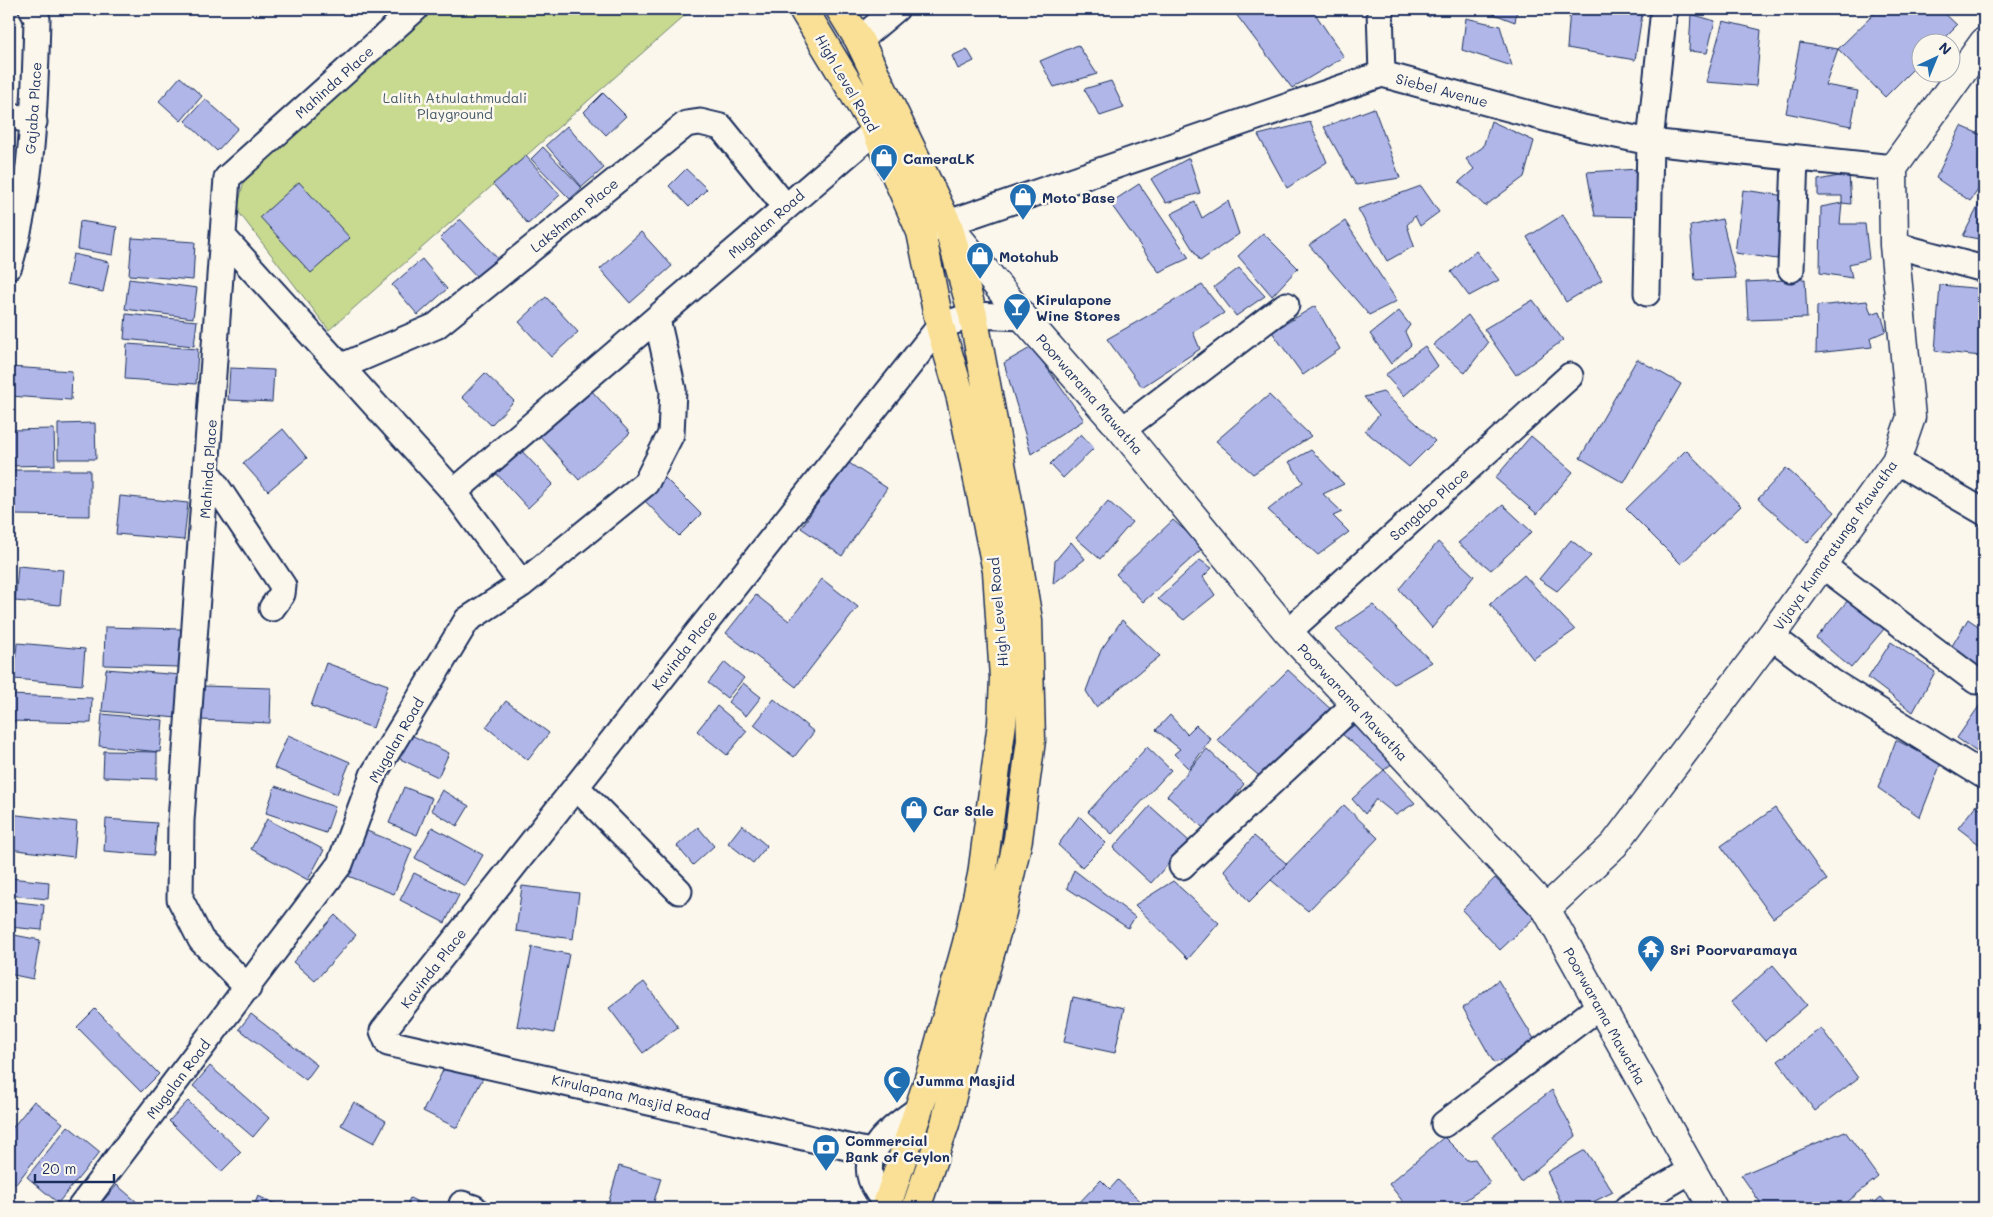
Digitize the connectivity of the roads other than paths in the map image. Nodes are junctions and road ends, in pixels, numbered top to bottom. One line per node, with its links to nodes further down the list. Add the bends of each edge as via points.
1 (415, 9): 20 (street, Mahinda Place, via 227,178)
2 (803, 9): 13 (highway, High Level Road)
3 (840, 9): 8 (highway, High Level Road)
4 (896, 9): 8 (street)
5 (1380, 9): 10 (street)
6 (1664, 9): 14 (street)
7 (40, 12): 12 (street, Gajaba Place)
8 (858, 40): 18 (highway, High Level Road)
9 (1984, 42): 16 (main road)
10 (1382, 74): 14 (street, Siebel Avenue, via 1578,127); 18 (street, Siebel Avenue)
11 (9, 115): 12 (street)
12 (34, 122): 22 (street, Gajaba Place, via 18,236)
13 (876, 130): 17 (street, Mugalan Road); 19 (highway, High Level Road)
14 (1650, 142): 15 (street, Siebel Avenue); 25 (street)
15 (1795, 158): 16 (street, Siebel Avenue); 23 (street)
16 (1893, 168): 21 (main road, Vijaya Kumaratunga Mawatha)
17 (785, 206): 29 (street, Mugalan Road); 31 (street, Lakshman Place, via 721,127 700,122 686,124 436,326)
18 (948, 224): 19 (street, Siebel Avenue); 27 (highway, High Level Road); 28 (main road, Poorwarama Mawatha)
19 (921, 232): 30 (highway, High Level Road)
20 (225, 239): 31 (street); 35 (street, Mahinda Place)
21 (1894, 244): 24 (street); 34 (main road, Vijaya Kumaratunga Mawatha, via 1911,417)
22 (9, 266)
23 (1791, 269)
24 (1984, 270)
25 (1647, 293)
26 (1286, 305): 33 (street)
27 (973, 314): 28 (street); 30 (street); 59 (highway, High Level Road, via 1028,620 1031,740 1018,839 1002,912 945,1124)
28 (1023, 317): 33 (main road, Poorwarama Mawatha)
29 (657, 319): 36 (street, Mugalan Road); 39 (street, Mugalan Road, via 673,390 671,434 646,482)
30 (940, 326): 46 (street, Kavinda Place); 53 (highway, High Level Road, via 961,398 997,571 1004,678 1002,723 982,874 934,1066)
31 (340, 367): 36 (street)
32 (1570, 376): 41 (street, Sangabo Place)
33 (1122, 430): 41 (main road, Poorwarama Mawatha)
34 (1896, 461): 37 (street); 38 (main road, Vijaya Kumaratunga Mawatha)
35 (207, 472): 40 (street, via 283,586 282,594); 50 (street, Mahinda Place, via 181,821 180,900 201,940)
36 (454, 492): 39 (street)
37 (1984, 512)
38 (1822, 565): 42 (main road, Vijaya Kumaratunga Mawatha); 43 (street)
39 (522, 584): 50 (street, Mugalan Road, via 468,620 373,775 340,864)
40 (272, 608)
41 (1288, 632): 44 (main road, Poorwarama Mawatha)
42 (1771, 636): 45 (street, via 1832,682); 49 (main road, Vijaya Kumaratunga Mawatha, via 1614,845)
43 (1976, 681)
44 (1355, 704): 47 (street); 49 (main road, Poorwarama Mawatha)
45 (1982, 775)
46 (576, 787): 48 (street); 52 (street, Kavinda Place, via 382,1031)
47 (1182, 866)
48 (679, 891)
49 (1546, 909): 51 (main road, Poorwarama Mawatha)
50 (248, 988): 58 (street, Mugalan Road)
51 (1600, 1006): 54 (street); 56 (main road, Poorwarama Mawatha)
52 (388, 1043): 55 (street, Kirulapana Masjid Road)
53 (919, 1109): 55 (street, via 887,1132); 57 (highway, High Level Road)
54 (1444, 1124)
55 (874, 1153): 57 (street, via 870,1178)
56 (1692, 1170): 60 (street); 61 (main road, Poorwarama Mawatha)
57 (886, 1207)
58 (80, 1208)
59 (916, 1208)
60 (1627, 1208)
61 (1713, 1208)

